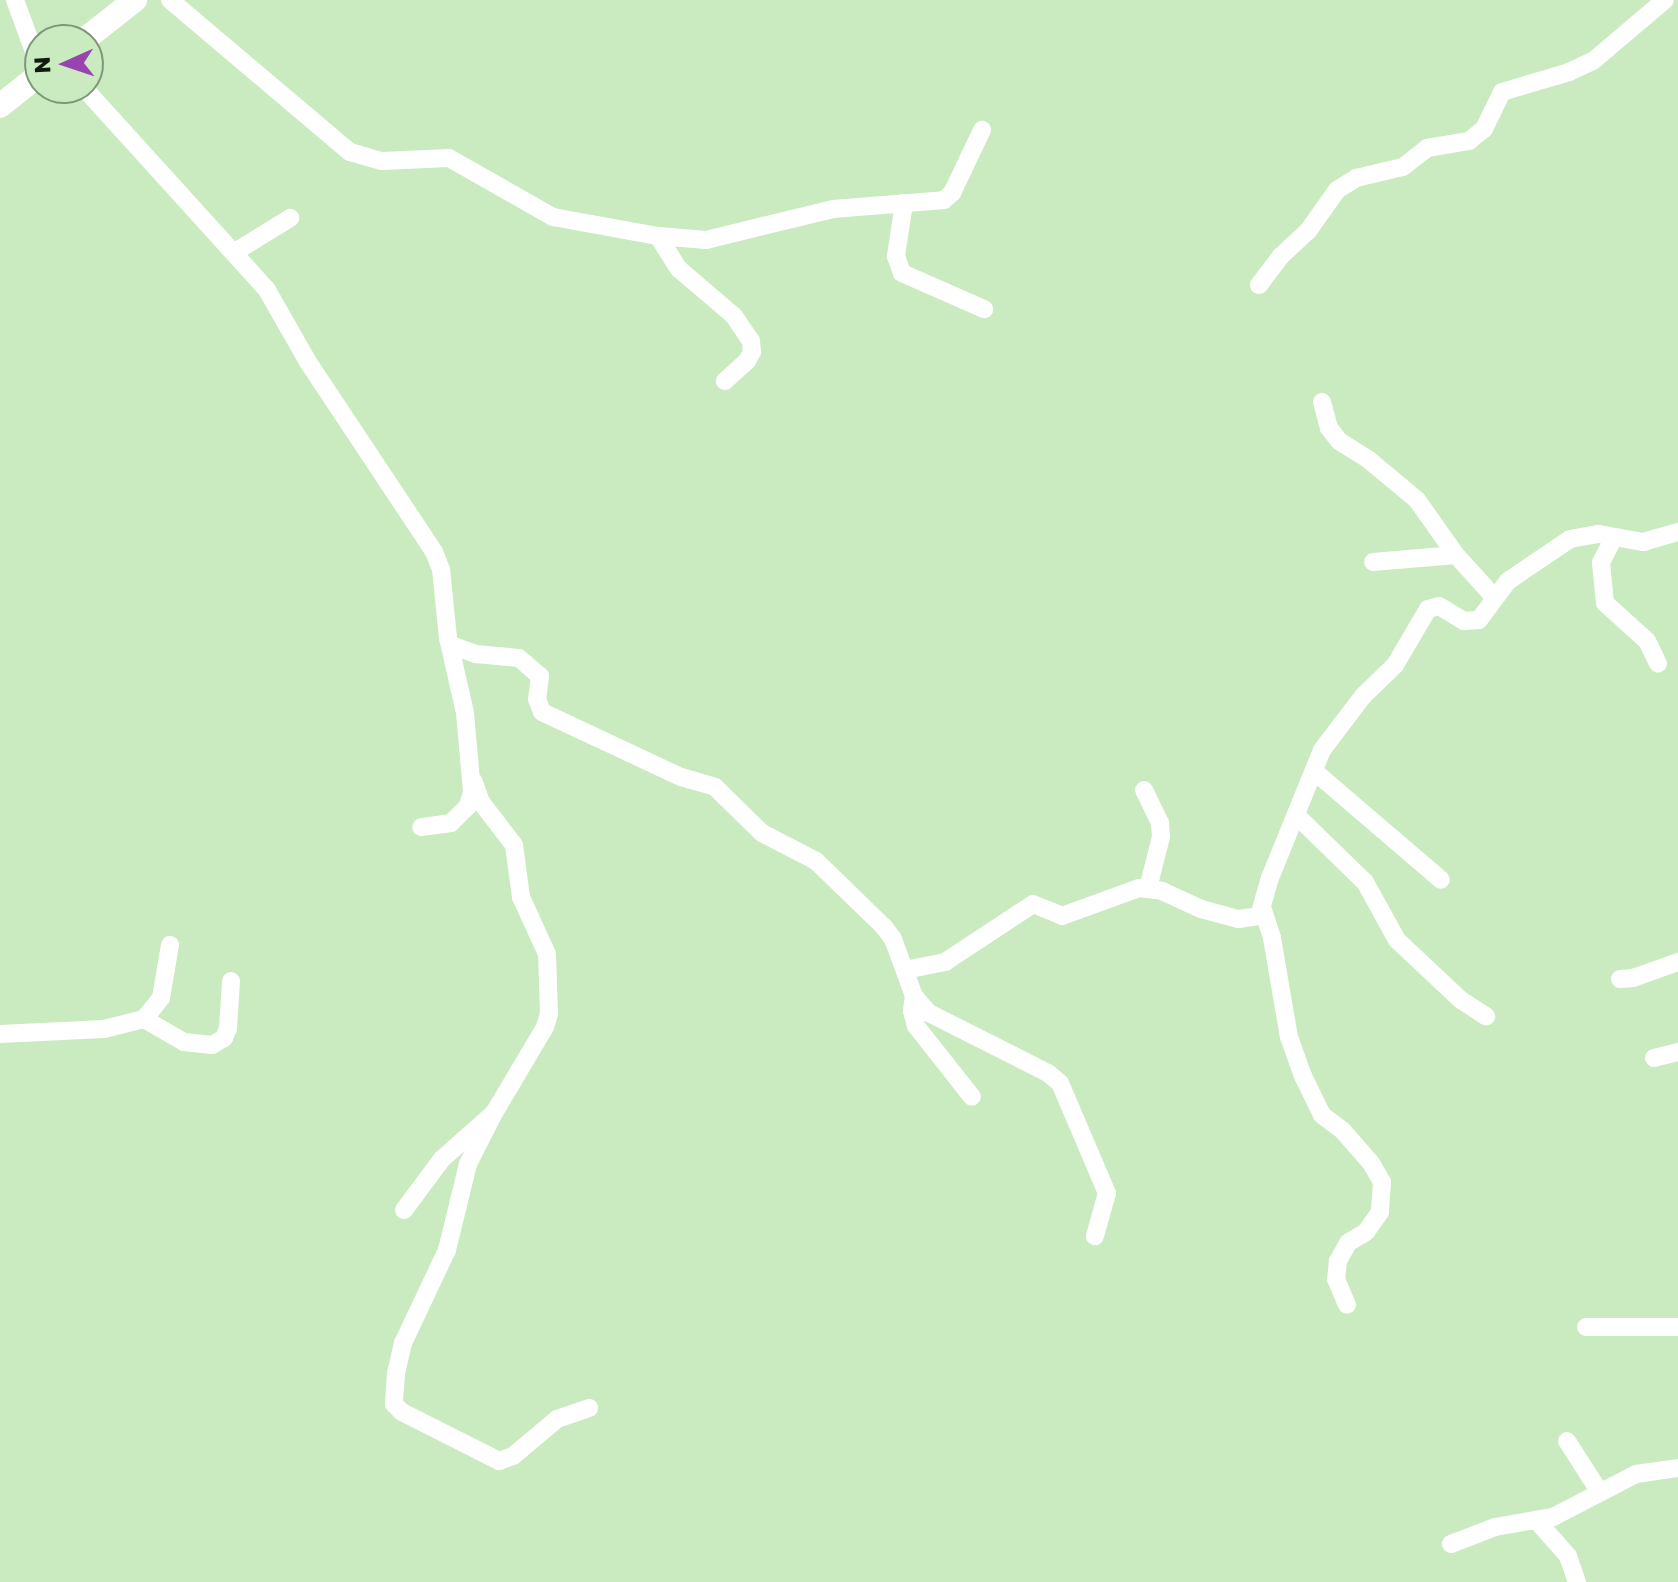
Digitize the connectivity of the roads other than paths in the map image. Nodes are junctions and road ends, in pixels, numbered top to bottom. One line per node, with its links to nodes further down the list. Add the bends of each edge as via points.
1 (15, 0): 5 (street)
2 (135, 0): 6 (main road)
3 (170, 0): 13 (street, via 350,152 382,161 449,158 553,217)
4 (1665, 0): 15 (street, via 1593,61 1502,92 1484,129 1469,141 1427,148 1403,167 1356,178 1337,190)
5 (24, 24)
6 (104, 24)
7 (24, 87): 9 (main road)
8 (99, 104): 14 (street)
9 (0, 106)
10 (982, 130): 11 (street, via 952,193 944,200)
11 (904, 203): 13 (street, via 833,209 706,240); 16 (street, via 896,256 902,273)
12 (290, 218): 14 (street)
13 (658, 236): 17 (street, via 679,269 734,316 751,341 747,361)
14 (235, 252): 24 (street, via 267,290 308,362 434,552)
15 (1259, 285)
16 (984, 309)
17 (725, 381)
18 (1322, 402): 21 (street, via 1339,441 1417,500)
19 (1678, 532): 20 (street, via 1643,542)
20 (1614, 537): 23 (street, via 1589,533 1570,539 1537,558); 25 (street, via 1601,563 1605,603 1647,641)
21 (1456, 555): 22 (street); 23 (street)
22 (1373, 562)
23 (1493, 596): 26 (street, via 1479,620 1471,622 1439,606 1428,609 1395,665 1334,732)
24 (451, 645): 27 (street); 36 (street, via 476,654 519,658 540,676 537,699 542,712 681,777 715,787 762,833 816,861 842,884 893,939)
25 (1658, 664)
26 (1314, 771): 29 (street); 31 (street)
27 (472, 778): 30 (street, via 461,816 451,823); 46 (street, via 481,802 514,845 521,897 542,935 550,974 545,1027)
28 (1144, 790): 32 (street, via 1161,837)
29 (1296, 815): 33 (street); 40 (street, via 1365,882 1397,940 1461,1000)
30 (421, 827)
31 (1441, 880)
32 (1148, 888): 33 (street, via 1238,919 1251,920); 36 (street, via 1062,916 1033,904 945,962)
33 (1263, 910): 49 (street, via 1289,1037 1303,1076 1322,1115 1343,1131 1382,1182 1380,1212 1366,1232 1348,1243 1338,1261 1336,1279)
34 (170, 945): 41 (street, via 161,998)
35 (1678, 962): 37 (street)
36 (905, 970): 39 (street)
37 (1620, 979)
38 (231, 981): 41 (street, via 228,1028 212,1045 184,1042)
39 (914, 996): 45 (street, via 916,1026); 48 (street, via 929,1013 1060,1083 1107,1193)
40 (1486, 1016)
41 (144, 1019): 42 (street, via 104,1029)
42 (0, 1034)
43 (1678, 1052): 44 (street)
44 (1654, 1058)
45 (972, 1097)
46 (494, 1113): 47 (street, via 442,1159); 52 (street, via 468,1164 447,1250 403,1343 394,1404 499,1461 513,1456 557,1419)
47 (404, 1210)
48 (1095, 1236)
49 (1347, 1305)
50 (1586, 1327): 51 (street)
51 (1678, 1327)
52 (589, 1408)
53 (1567, 1441): 55 (street)
54 (1678, 1468): 55 (street, via 1636,1474)
55 (1599, 1491): 56 (street)
56 (1538, 1522): 57 (street, via 1495,1527); 58 (street, via 1568,1556)
57 (1451, 1544)
58 (1577, 1582)

